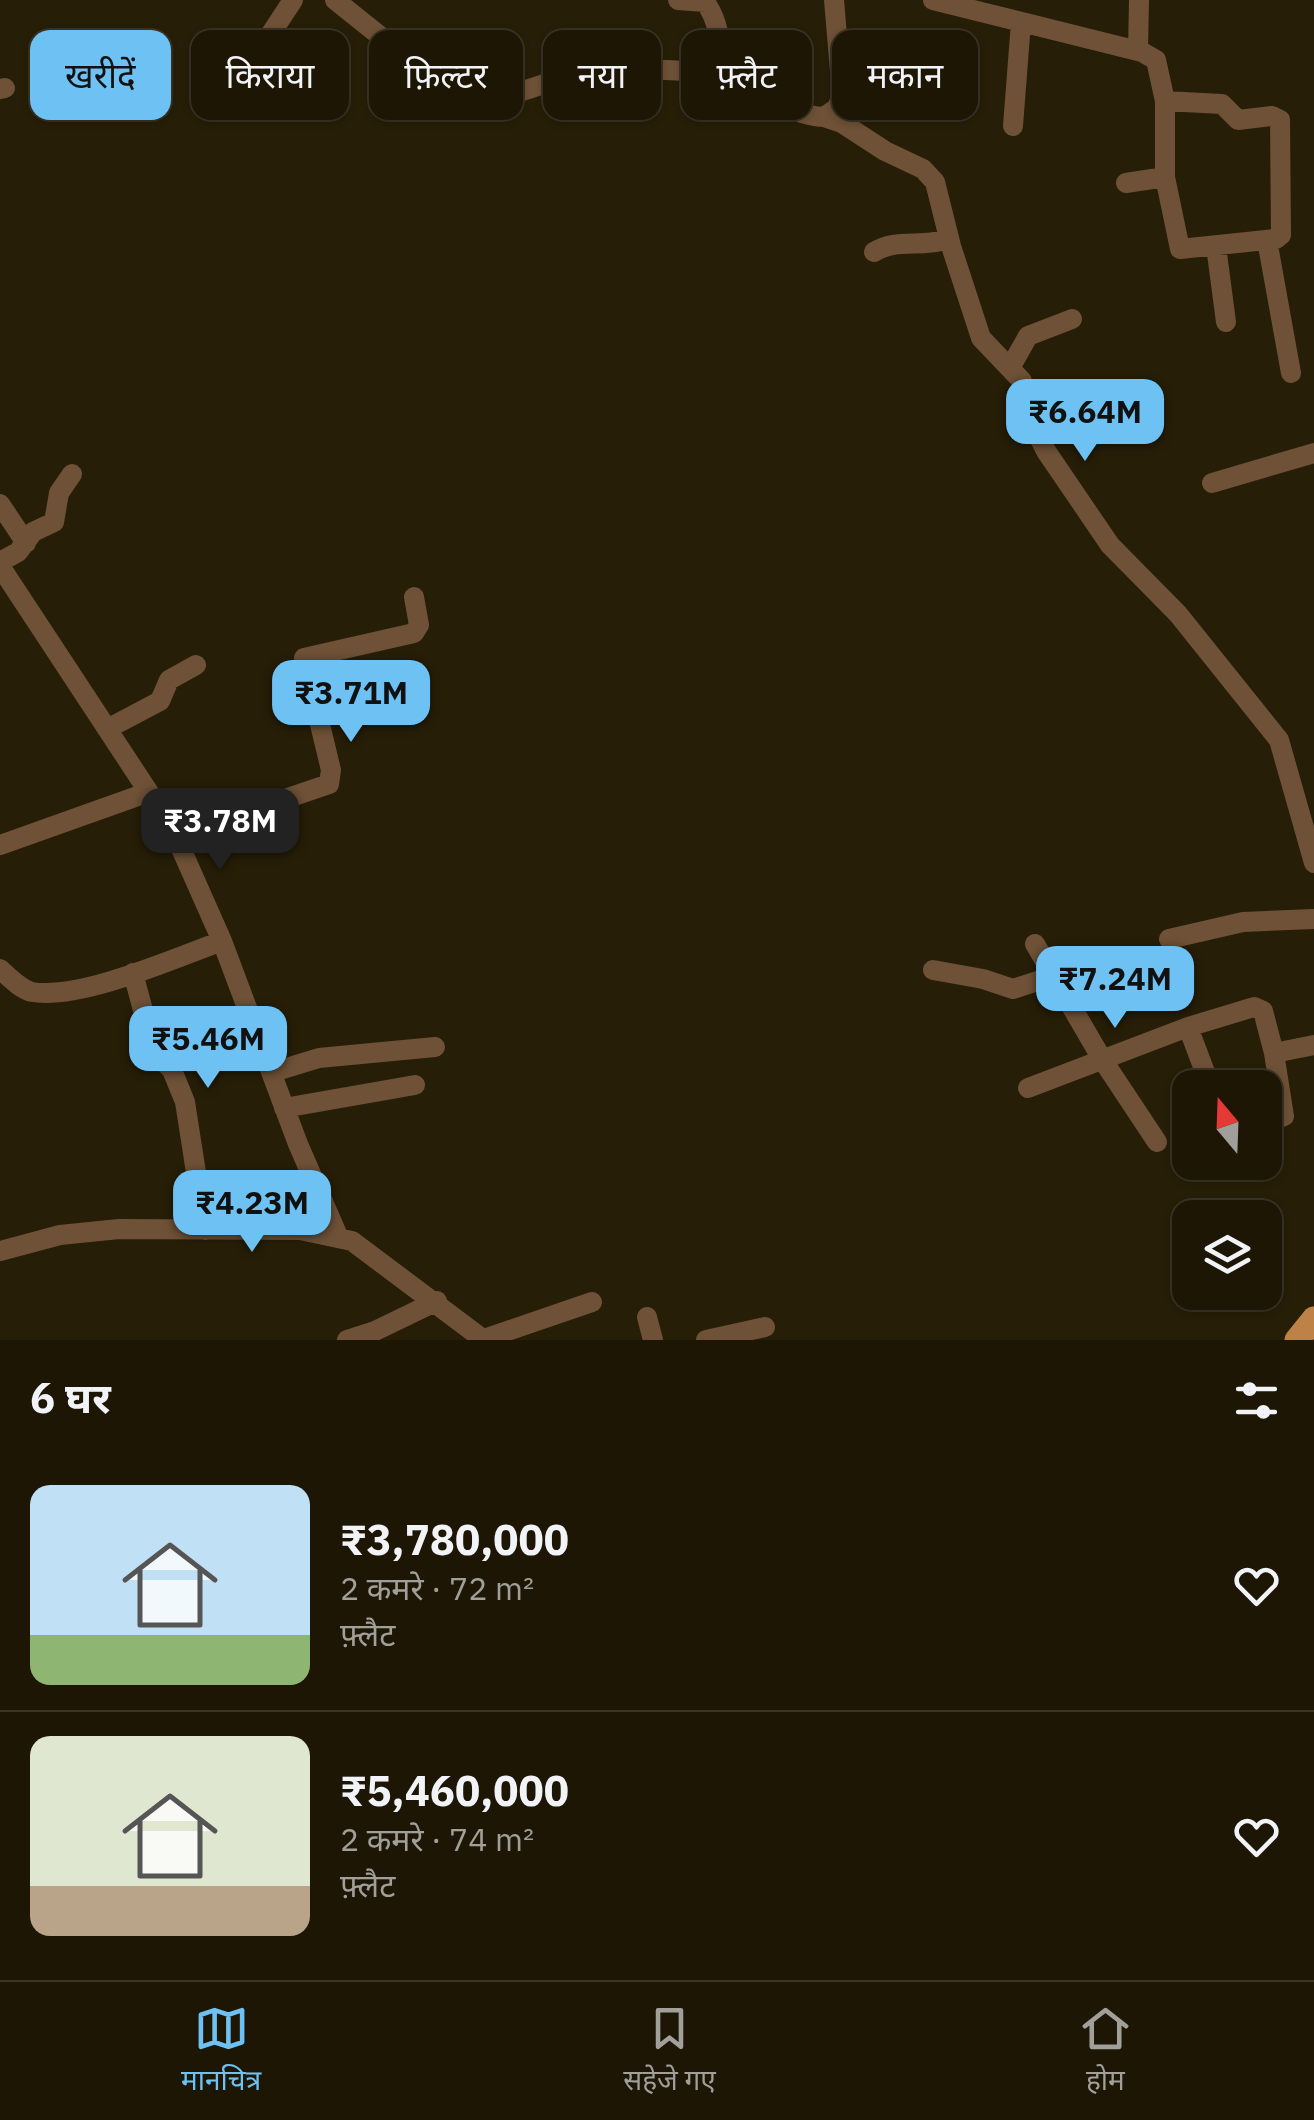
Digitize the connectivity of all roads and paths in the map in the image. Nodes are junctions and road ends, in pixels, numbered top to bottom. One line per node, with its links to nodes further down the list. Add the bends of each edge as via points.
1 (293, 0): 8 (street)
2 (335, 0): 11 (street, via 450,92 470,98 511,95 579,74)
3 (678, 0): 9 (street, via 705,2)
4 (834, 0): 14 (street, via 842,95)
5 (933, 0): 7 (street)
6 (1140, 0): 10 (street)
7 (1021, 22): 10 (street); 15 (street)
8 (273, 30)
9 (717, 30)
10 (1138, 51): 12 (street, via 1160,66)
11 (681, 71)
12 (1165, 101): 16 (street); 19 (street, via 1218,103 1238,120 1280,120 1282,235)
13 (812, 114): 14 (street)
14 (824, 116): 18 (street, via 931,176)
15 (1013, 126)
16 (1165, 177): 17 (street); 20 (street, via 1178,246)
17 (1126, 183)
18 (949, 238): 21 (street, via 888,244); 24 (street, via 980,338)
19 (1267, 240): 20 (street); 25 (street)
20 (1216, 246): 23 (street)
21 (874, 252)
22 (1072, 319): 24 (street, via 1028,336)
23 (1226, 322)
24 (1010, 368): 38 (street, via 1024,384 1030,420 1046,451 1110,545 1178,614 1279,740)
25 (1291, 373)
26 (1314, 453): 28 (street)
27 (72, 474): 30 (street, via 59,494 56,519)
28 (1212, 483)
29 (0, 504): 30 (street)
30 (26, 543): 31 (street)
31 (0, 564): 34 (street)
32 (414, 597): 36 (street, via 414,633 304,658 330,784 252,810)
33 (196, 665): 34 (street, via 172,677 157,703)
34 (107, 729): 35 (street)
35 (149, 792): 36 (street); 37 (street)
36 (172, 826): 41 (street)
37 (0, 845)
38 (1314, 863)
39 (1314, 920): 40 (street, via 1243,922)
40 (1169, 939)
41 (222, 940): 45 (street); 54 (street)
42 (1035, 944): 46 (street)
43 (0, 970): 45 (street, via 25,989 44,992)
44 (932, 970): 46 (street, via 1013,989)
45 (133, 973): 59 (street, via 154,1052 172,1070 185,1102)
46 (1053, 976): 51 (street)
47 (1188, 1027): 50 (street, via 1258,1007); 51 (street); 52 (street)
48 (1314, 1045): 50 (street)
49 (435, 1047): 54 (street, via 320,1058)
50 (1274, 1053): 53 (street)
51 (1102, 1059): 56 (street); 58 (street)
52 (1204, 1070)
53 (1277, 1070)
54 (273, 1072): 57 (street)
55 (415, 1085): 57 (street)
56 (1028, 1088)
57 (284, 1108): 60 (street)
58 (1157, 1142)
59 (205, 1230): 60 (street); 61 (street, via 60,1235)
60 (338, 1236): 62 (street)
61 (0, 1251)
62 (436, 1301): 67 (street); 68 (street)
63 (592, 1302): 68 (street)
64 (647, 1318): 69 (street)
65 (1314, 1319): 71 (main road)
66 (764, 1328): 70 (street)
67 (347, 1340)
68 (484, 1340)
69 (653, 1340)
70 (706, 1340)
71 (1297, 1340)

